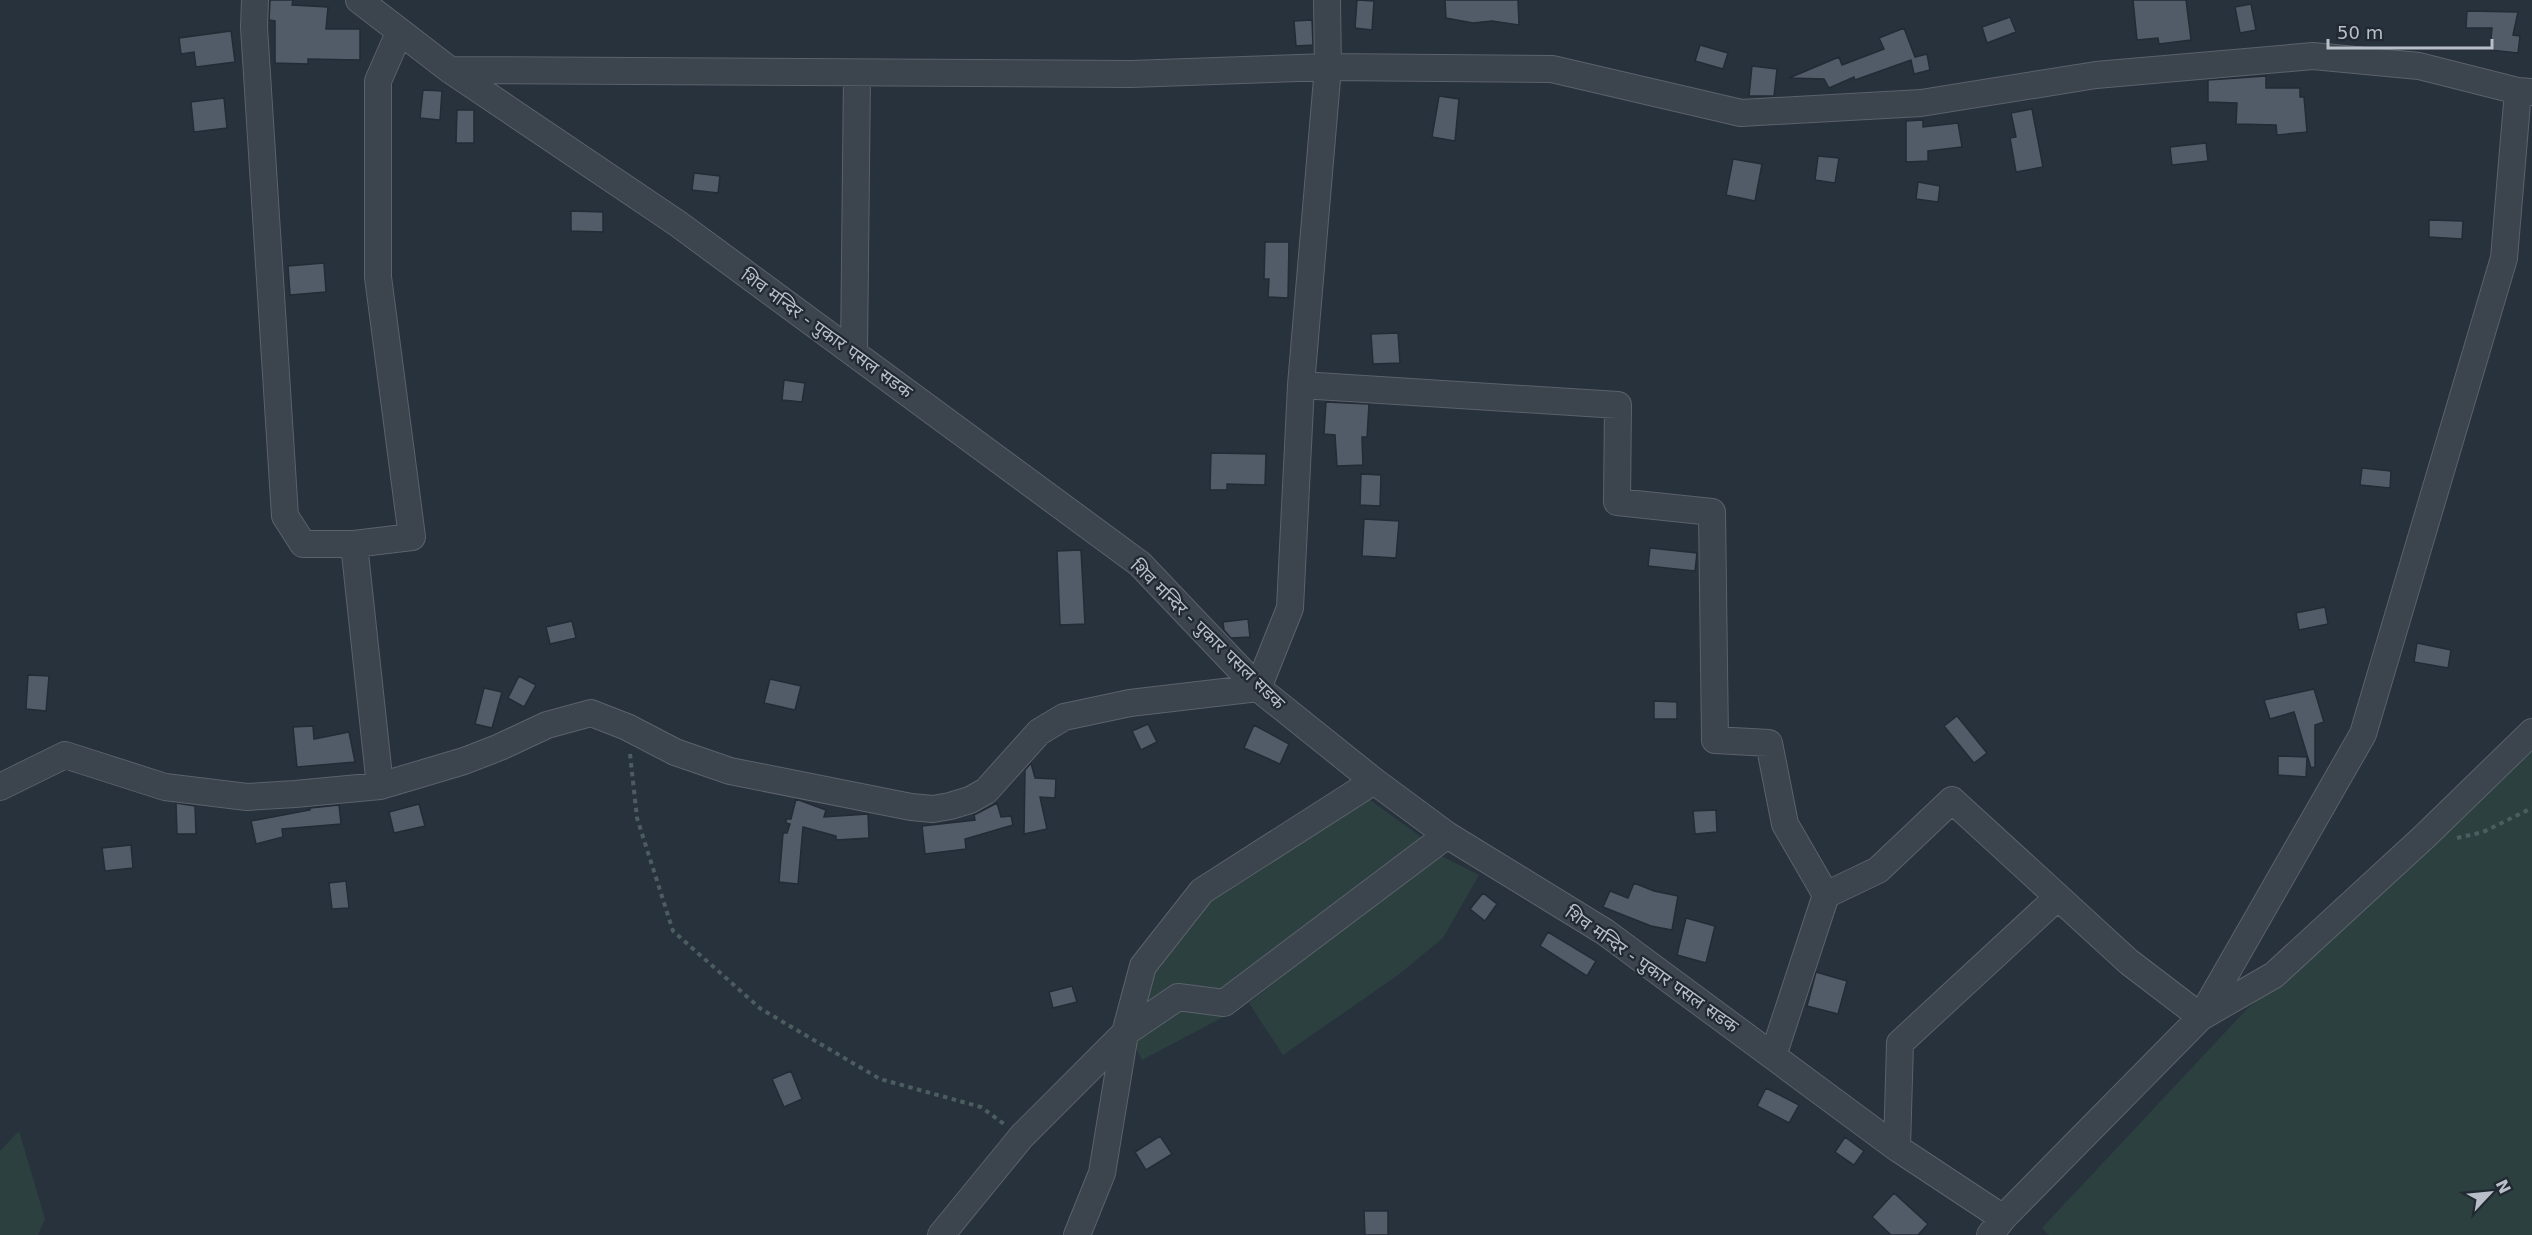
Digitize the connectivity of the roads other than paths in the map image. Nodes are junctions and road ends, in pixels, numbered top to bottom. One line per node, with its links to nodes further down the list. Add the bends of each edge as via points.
1 (255, 0): 11 (street, via 285,516 303,544)
2 (359, 0): 4 (street, शिव मन्दिर - पुकार पसल सडक)
3 (1327, 0): 5 (street)
4 (399, 33): 6 (street, शिव मन्दिर - पुकार पसल सडक); 11 (street, via 378,81 378,277 412,537)
5 (1328, 67): 7 (street, via 1131,74); 8 (street, via 1552,69 1742,113 1920,103 2096,75 2313,56 2419,66); 10 (street)
6 (450, 70): 7 (street); 9 (street, शिव मन्दिर - पुकार पसल सडक, via 677,223)
7 (857, 74): 9 (street)
8 (2525, 91): 20 (street, via 2504,258 2363,734)
9 (854, 353): 12 (street, शिव मन्दिर - पुकार पसल सडक, via 1140,564)
10 (1301, 385): 12 (street, via 1290,608); 18 (street, via 1618,405 1617,502 1712,512 1716,740 1769,743 1785,824)
11 (354, 544): 15 (street)
12 (1258, 688): 14 (street, शिव मन्दिर - पुकार पसल सडक); 15 (street, via 1130,702 1064,717 1039,732 987,792 933,809 730,771 675,752 591,713 547,725 464,761)
13 (2532, 732): 20 (street, via 2274,975)
14 (1374, 782): 17 (street, शिव मन्दिर - पुकार पसल सडक); 21 (street, via 1202,891 1143,966)
15 (380, 786): 16 (street, via 247,797 165,787 65,755)
16 (0, 787)
17 (1448, 835): 21 (street, via 1224,1003 1178,997); 22 (street, शिव मन्दिर - पुकार पसल सडक, via 1605,932)
18 (1826, 896): 19 (street, via 1878,870 1952,800); 22 (street)
19 (2058, 897): 20 (street, via 2129,962); 23 (street, via 1900,1042)
20 (2201, 1017): 24 (street)
21 (1125, 1033): 25 (street, via 1022,1136); 26 (street, via 1102,1173)
22 (1773, 1056): 23 (street, शिव मन्दिर - पुकार पसल सडक)
23 (1897, 1148): 24 (street, शिव मन्दिर - पुकार पसल सडक)
24 (1997, 1226)
25 (941, 1235)
26 (1077, 1235)

